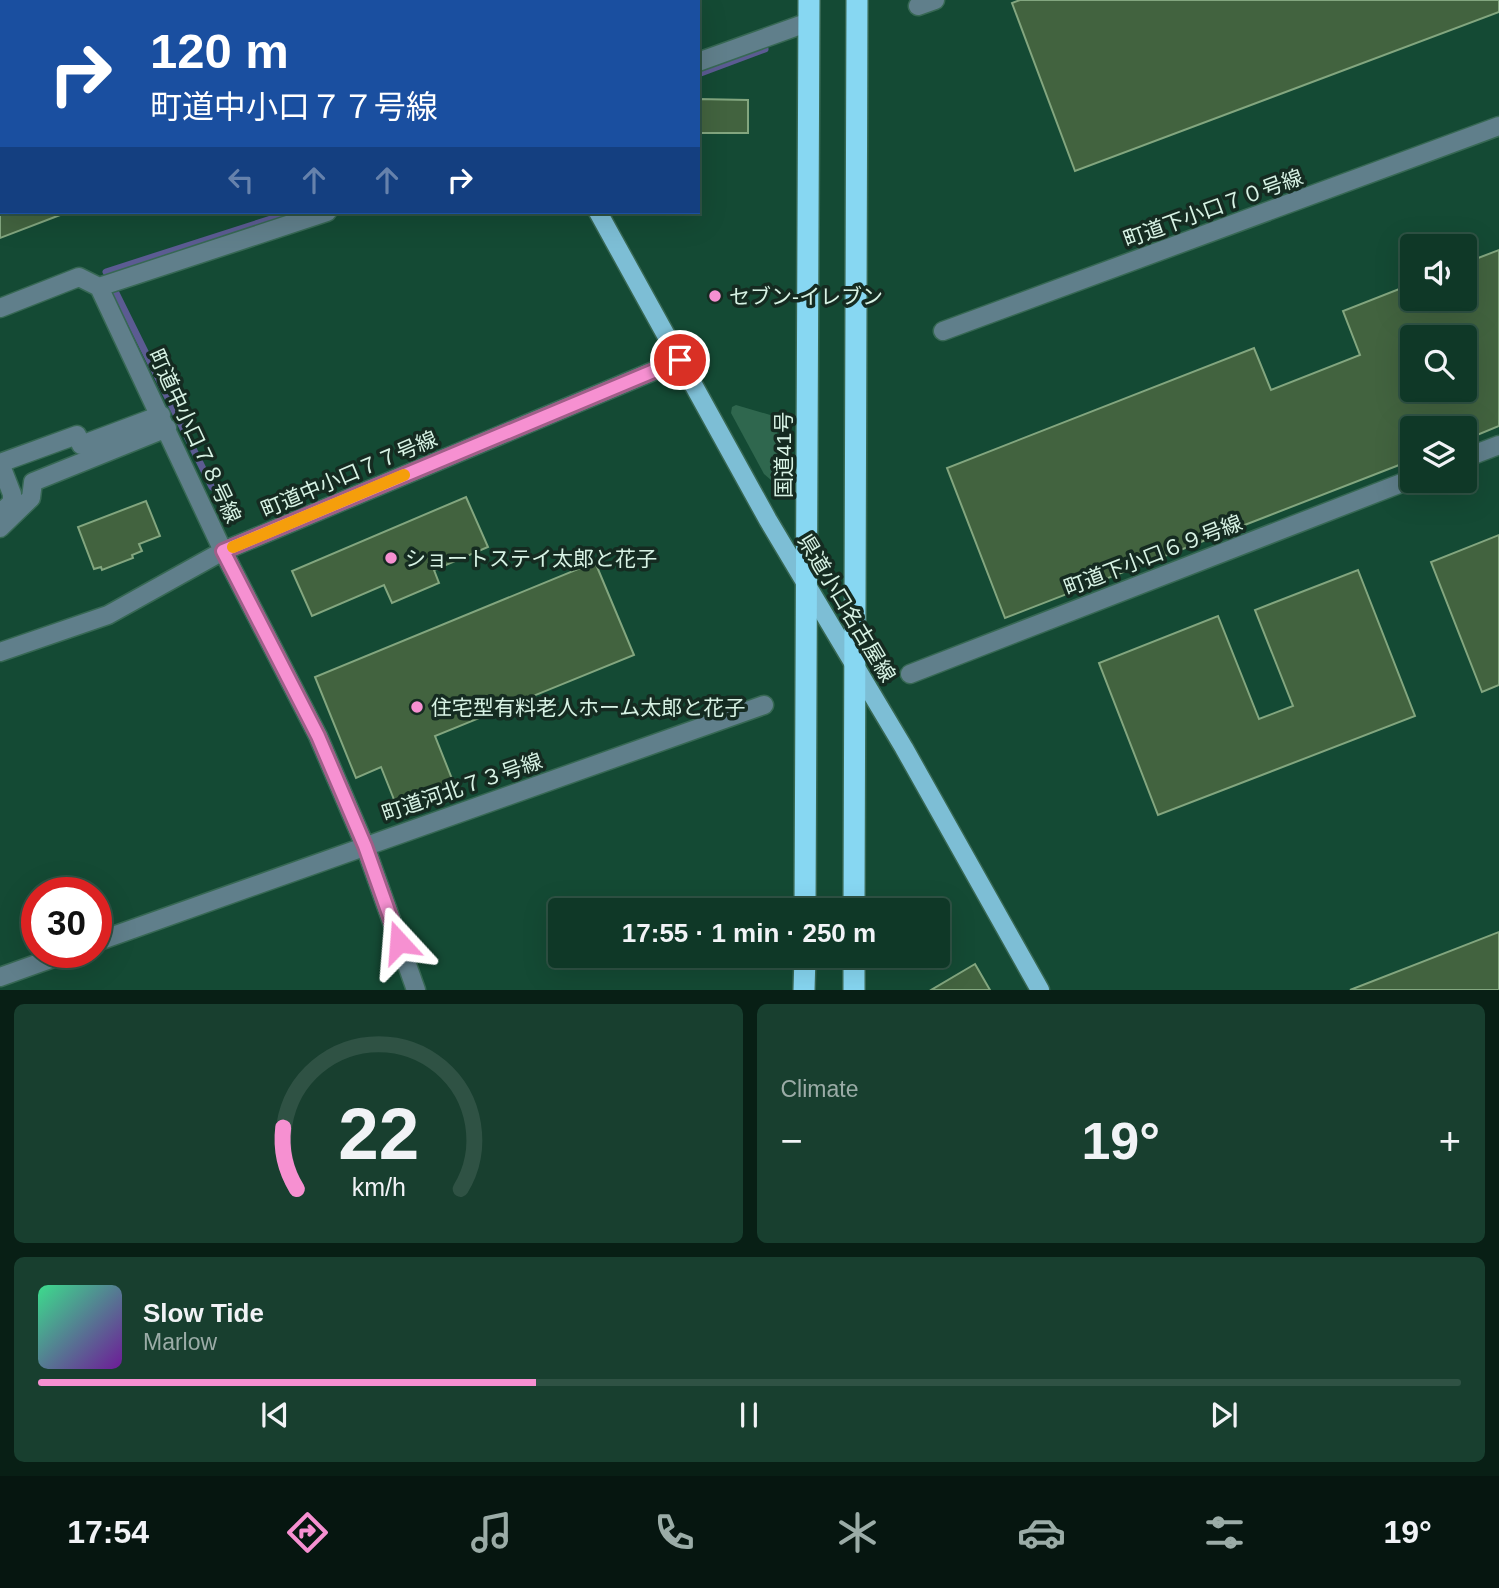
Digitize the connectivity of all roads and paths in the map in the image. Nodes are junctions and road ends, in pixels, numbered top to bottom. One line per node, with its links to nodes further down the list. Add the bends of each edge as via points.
1 (809, 0): 5 (highway, 国道41号)
2 (857, 0): 23 (highway)
3 (935, 0): 4 (street)
4 (918, 6)
5 (809, 22): 6 (street); 21 (highway, 国道41号)
6 (700, 61)
7 (1499, 125): 12 (street, 町道下小口７０号線)
8 (321, 214): 10 (street)
9 (599, 214): 13 (main road, 県道小口名古屋線)
10 (99, 287): 11 (street, via 79,277); 14 (street, 町道中小口７８号線)
11 (0, 308)
12 (943, 331)
13 (680, 360): 20 (street, 町道中小口７７号線); 21 (main road, 県道小口名古屋線)
14 (164, 422): 18 (street, via 81,444 77,435 47,450 0,463 12,494 12,502); 19 (street, via 33,482 31,498); 20 (street, 町道中小口７８号線)
15 (1499, 445): 16 (street)
16 (1477, 453)
17 (1400, 483): 24 (street, 町道下小口６９号線)
18 (0, 514)
19 (0, 528)
20 (223, 551): 22 (street, 町道中小口７７号線, via 108,615); 26 (street, 町道中小口７８号線, via 318,736)
21 (807, 586): 23 (main road, 県道小口名古屋線); 27 (highway, 国道41号)
22 (0, 652)
23 (855, 666): 28 (highway); 37 (main road, 県道小口名古屋線)
24 (910, 674)
25 (764, 705): 26 (street, 町道河北７３号線)
26 (365, 846): 29 (street, 町道河北７３号線); 34 (street, 町道中小口７８号線)
27 (805, 898)
28 (854, 898)
29 (112, 936)
30 (25, 968): 33 (street)
31 (805, 968): 35 (highway)
32 (854, 968): 36 (highway)
33 (0, 977)
34 (416, 989)
35 (804, 989)
36 (854, 989)
37 (1040, 989)

